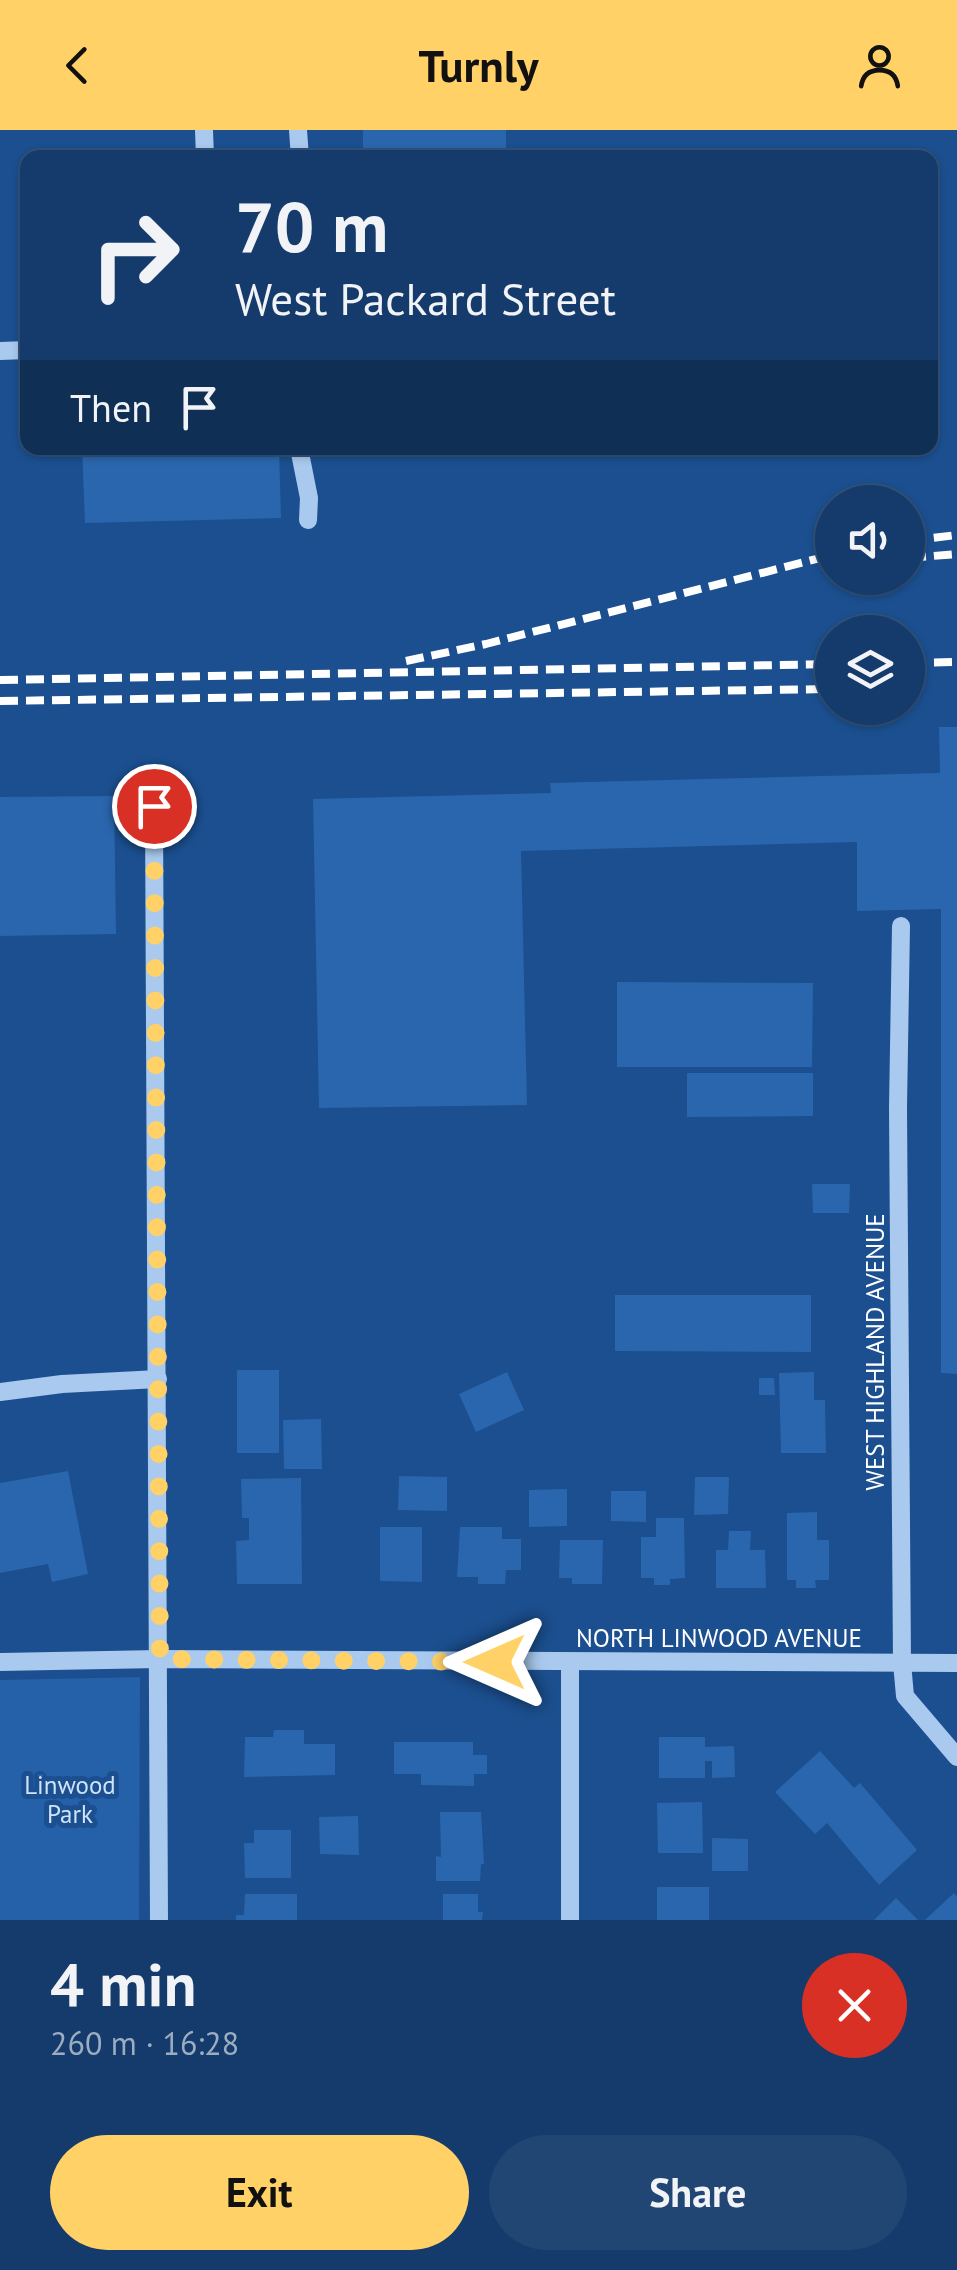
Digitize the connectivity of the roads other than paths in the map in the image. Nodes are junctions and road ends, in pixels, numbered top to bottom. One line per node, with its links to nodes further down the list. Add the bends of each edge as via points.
1 (300, 455): 2 (street)
2 (308, 520)
3 (154, 806): 5 (street)
4 (901, 926): 10 (street, WEST HIGHLAND AVENUE)
5 (158, 1380): 6 (street); 7 (street)
6 (0, 1392)
7 (160, 1659): 8 (street, NORTH LINWOOD AVENUE); 9 (street, NORTH LINWOOD AVENUE); 13 (street)
8 (0, 1662)
9 (570, 1662): 10 (street, NORTH LINWOOD AVENUE); 14 (street)
10 (902, 1663): 11 (street, NORTH LINWOOD AVENUE); 12 (street, WEST HIGHLAND AVENUE, via 905,1696)
11 (957, 1663)
12 (957, 1757)
13 (158, 1920)
14 (570, 1920)

